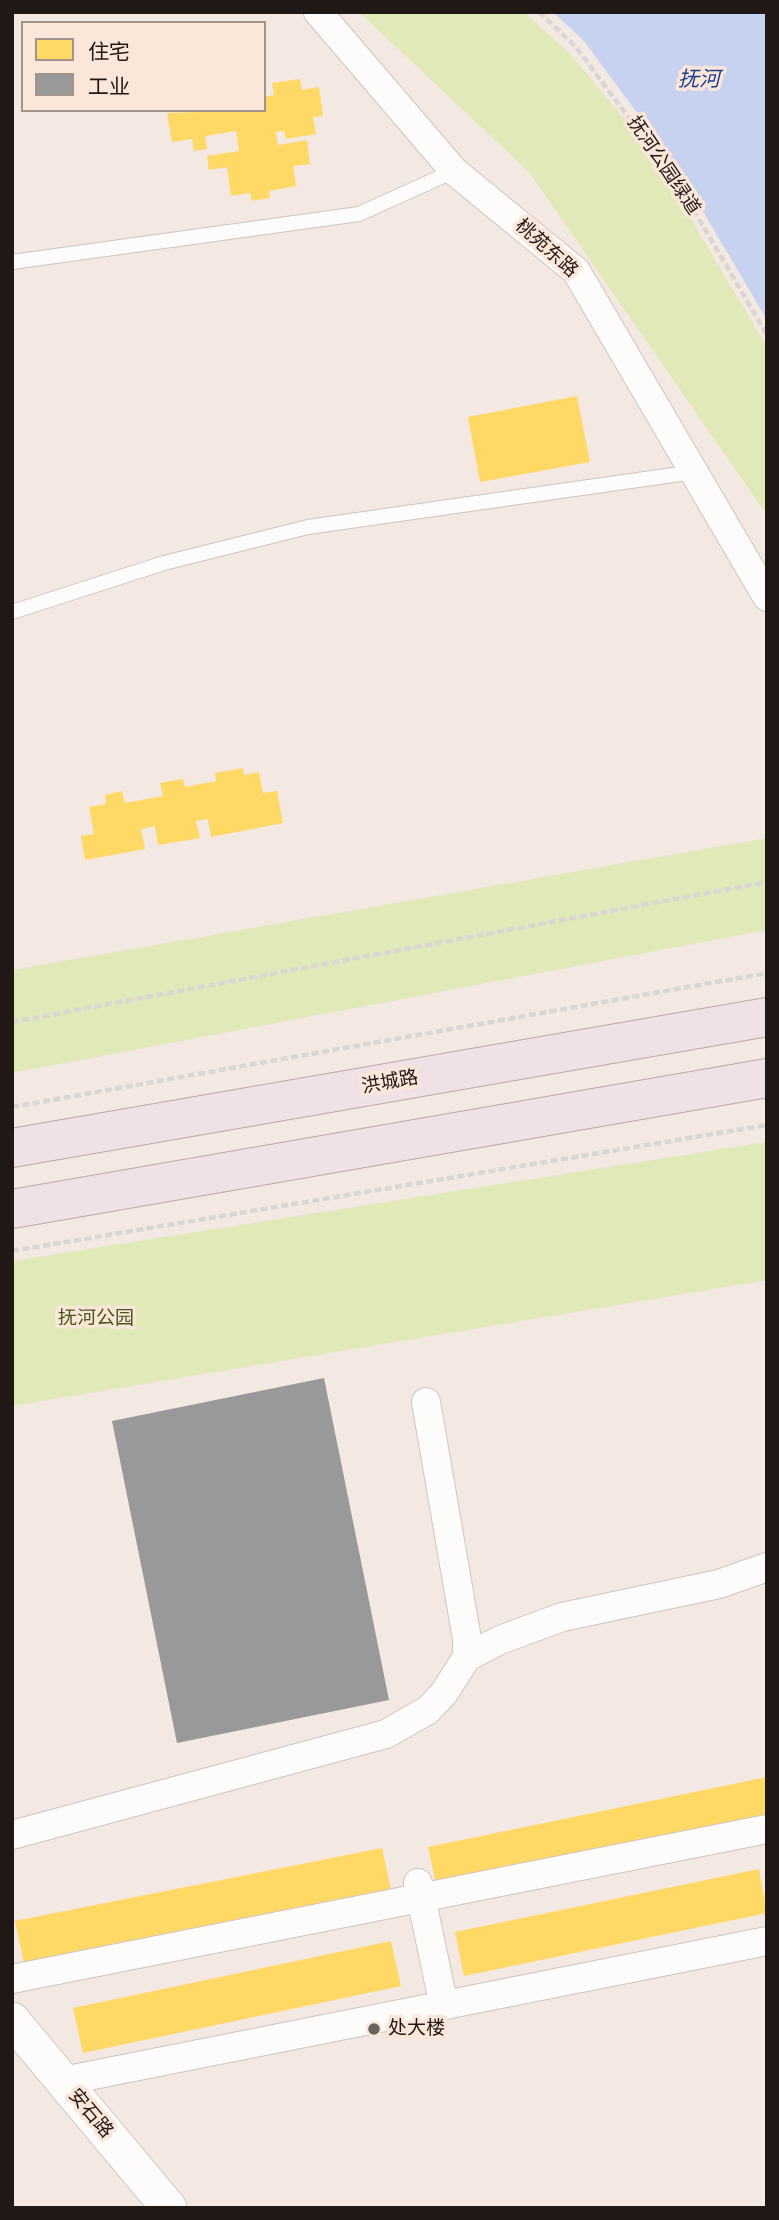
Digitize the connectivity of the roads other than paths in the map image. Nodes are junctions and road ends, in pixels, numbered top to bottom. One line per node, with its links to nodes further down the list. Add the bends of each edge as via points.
1 (318, 12): 2 (street, 桃苑东路)
2 (454, 172): 3 (lane, via 359,214); 4 (street, 桃苑东路, via 576,271)
3 (12, 262)
4 (694, 472): 5 (street, 桃苑东路); 6 (lane, via 308,527 164,563)
5 (767, 597)
6 (12, 612)
7 (767, 1017): 9 (highway, 洪城路)
8 (767, 1079): 10 (highway)
9 (12, 1148)
10 (12, 1209)
11 (426, 1402): 13 (street)
12 (767, 1567): 13 (street, via 719,1584 562,1617)
13 (467, 1657): 15 (street, via 428,1710 386,1734)
14 (767, 1829): 16 (street)
15 (12, 1835)
16 (420, 1890): 18 (street); 19 (street)
17 (767, 1941): 19 (street)
18 (12, 1979)
19 (444, 2006): 21 (street)
20 (12, 2020): 21 (street, 安石路)
21 (63, 2081): 22 (street, 安石路)
22 (169, 2208)

